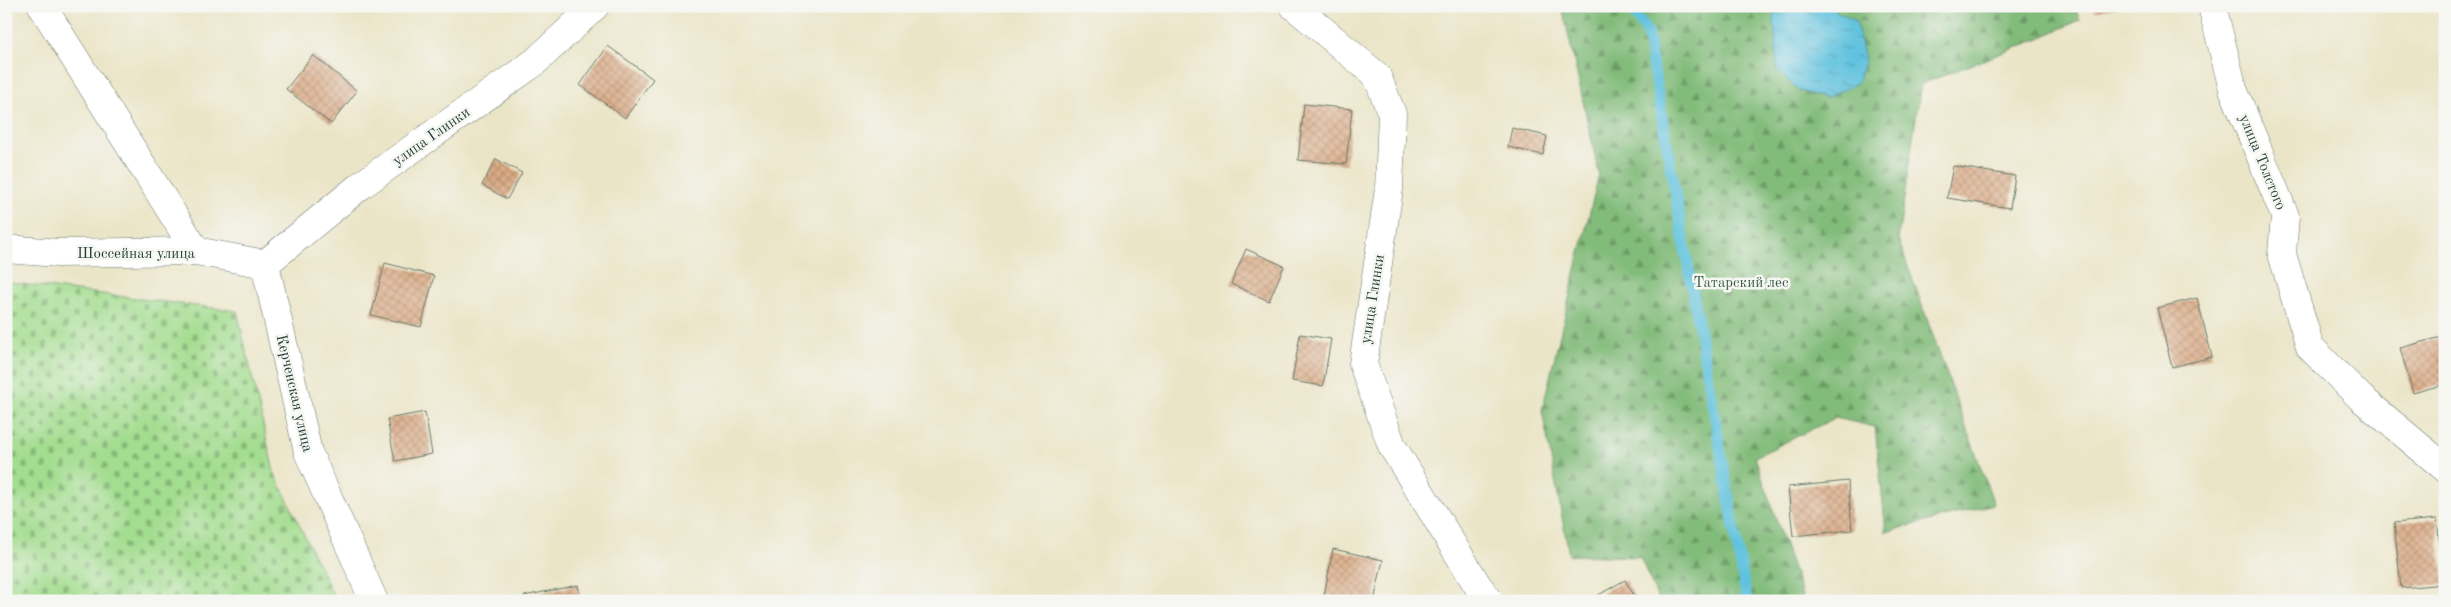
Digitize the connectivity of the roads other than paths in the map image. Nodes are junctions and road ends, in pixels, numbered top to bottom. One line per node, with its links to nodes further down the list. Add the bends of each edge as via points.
1 (42, 6): 6 (street)
2 (595, 6): 7 (street, улица Глинки, via 535,62 360,186)
3 (1294, 6): 10 (street, улица Глинки, via 1377,76 1392,114 1389,189 1362,364 1392,446)
4 (2212, 6): 8 (street, улица Толстого, via 2233,89 2285,216 2282,254 2310,347 2361,398)
5 (6, 250): 6 (street, Шоссейная улица, via 58,253)
6 (196, 251): 7 (street, Шоссейная улица)
7 (265, 264): 9 (street, Керченская улица, via 308,452)
8 (2445, 468)
9 (374, 601)
10 (1490, 601)

